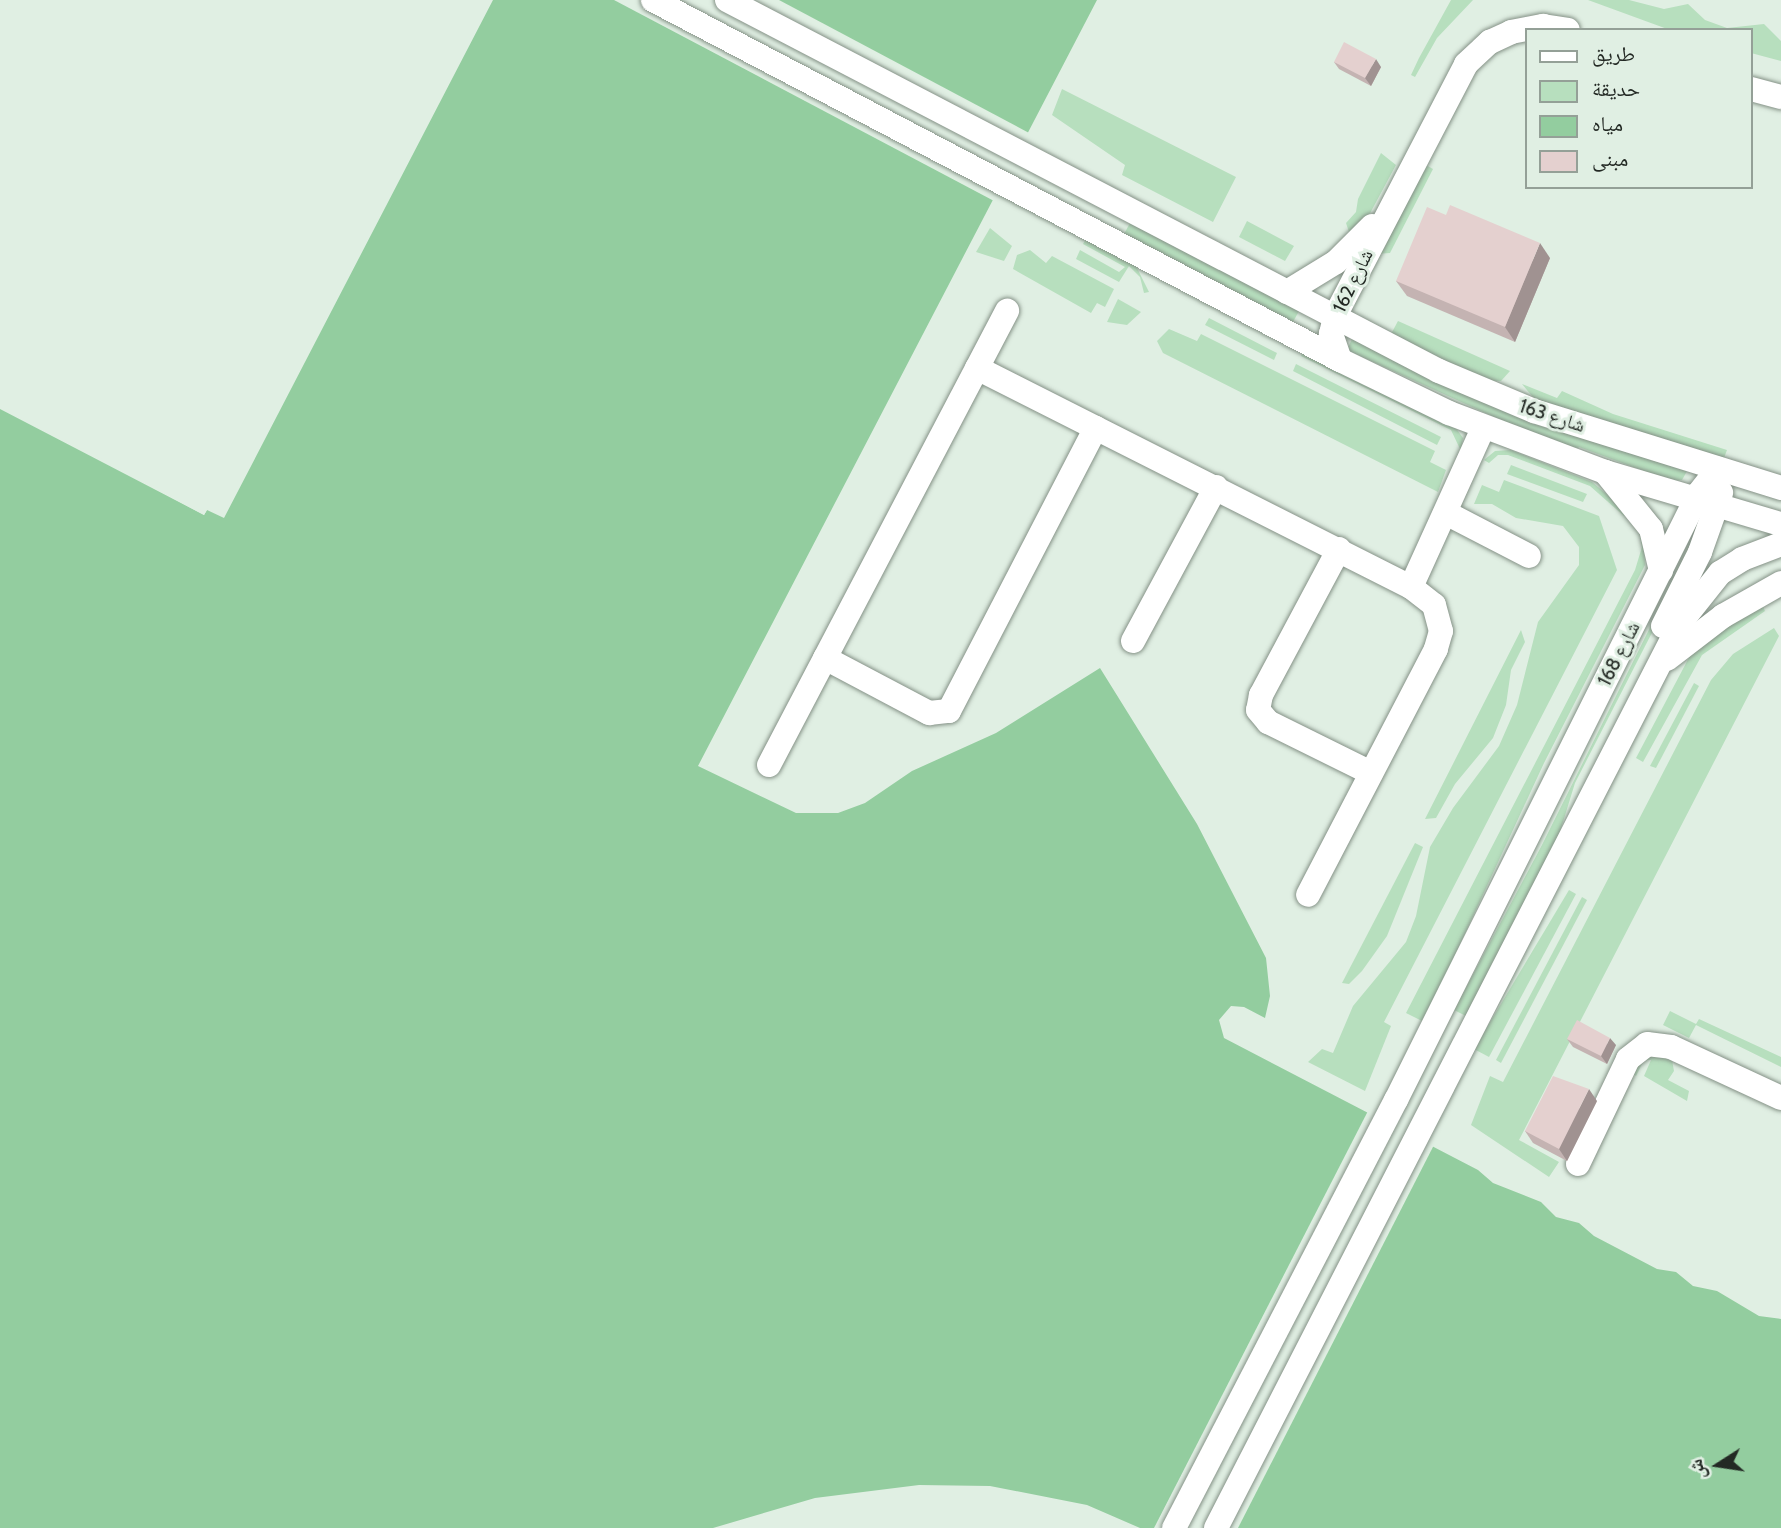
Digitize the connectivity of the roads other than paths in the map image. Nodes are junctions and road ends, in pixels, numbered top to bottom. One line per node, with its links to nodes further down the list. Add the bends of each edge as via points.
1 (653, 0): 12 (street, شارع 163)
2 (727, 0): 9 (street, شارع 163)
3 (1528, 28): 4 (street, شارع 162)
4 (1549, 28)
5 (1526, 29): 8 (street, شارع 162, via 1500,36 1473,56 1453,83)
6 (1753, 90): 7 (street)
7 (1781, 97)
8 (1391, 204): 9 (street, شارع 162, via 1336,262); 11 (street, شارع 162)
9 (1287, 292): 11 (street, شارع 163)
10 (1007, 311): 13 (street)
11 (1335, 316): 12 (street, شارع 162, via 1331,334); 16 (street, شارع 163, via 1504,400)
12 (1340, 360): 15 (street, شارع 163)
13 (977, 368): 14 (street); 30 (street)
14 (1096, 428): 18 (street); 30 (street, via 949,711 929,713)
15 (1483, 428): 17 (street, شارع 163); 21 (street)
16 (1718, 469): 19 (street, شارع 163); 20 (street, شارع 168)
17 (1605, 472): 20 (street, شارع 163); 26 (street, via 1651,529)
18 (1216, 487): 24 (street); 29 (street)
19 (1781, 488)
20 (1706, 505): 22 (street, شارع 163); 26 (street, شارع 168); 32 (street, شارع 168, via 1646,662)
21 (1448, 514): 25 (street); 28 (street)
22 (1781, 524)
23 (1781, 544): 31 (street, شارع 168, via 1720,573 1681,622)
24 (1339, 550): 28 (street); 34 (street, via 1261,695 1258,710 1268,722)
25 (1529, 556)
26 (1661, 570): 38 (street, شارع 168, via 1396,1100)
27 (1781, 583): 31 (street, via 1723,616)
28 (1411, 587): 34 (street, via 1434,605 1440,621 1439,640)
29 (1133, 641)
30 (825, 658): 33 (street)
31 (1661, 664): 32 (street, شارع 168)
32 (1624, 736): 39 (street, شارع 168)
33 (769, 765)
34 (1371, 773): 35 (street)
35 (1308, 895)
36 (1781, 1098): 37 (street, via 1671,1047 1647,1044 1628,1059)
37 (1578, 1164)
38 (1174, 1528)
39 (1216, 1528)

